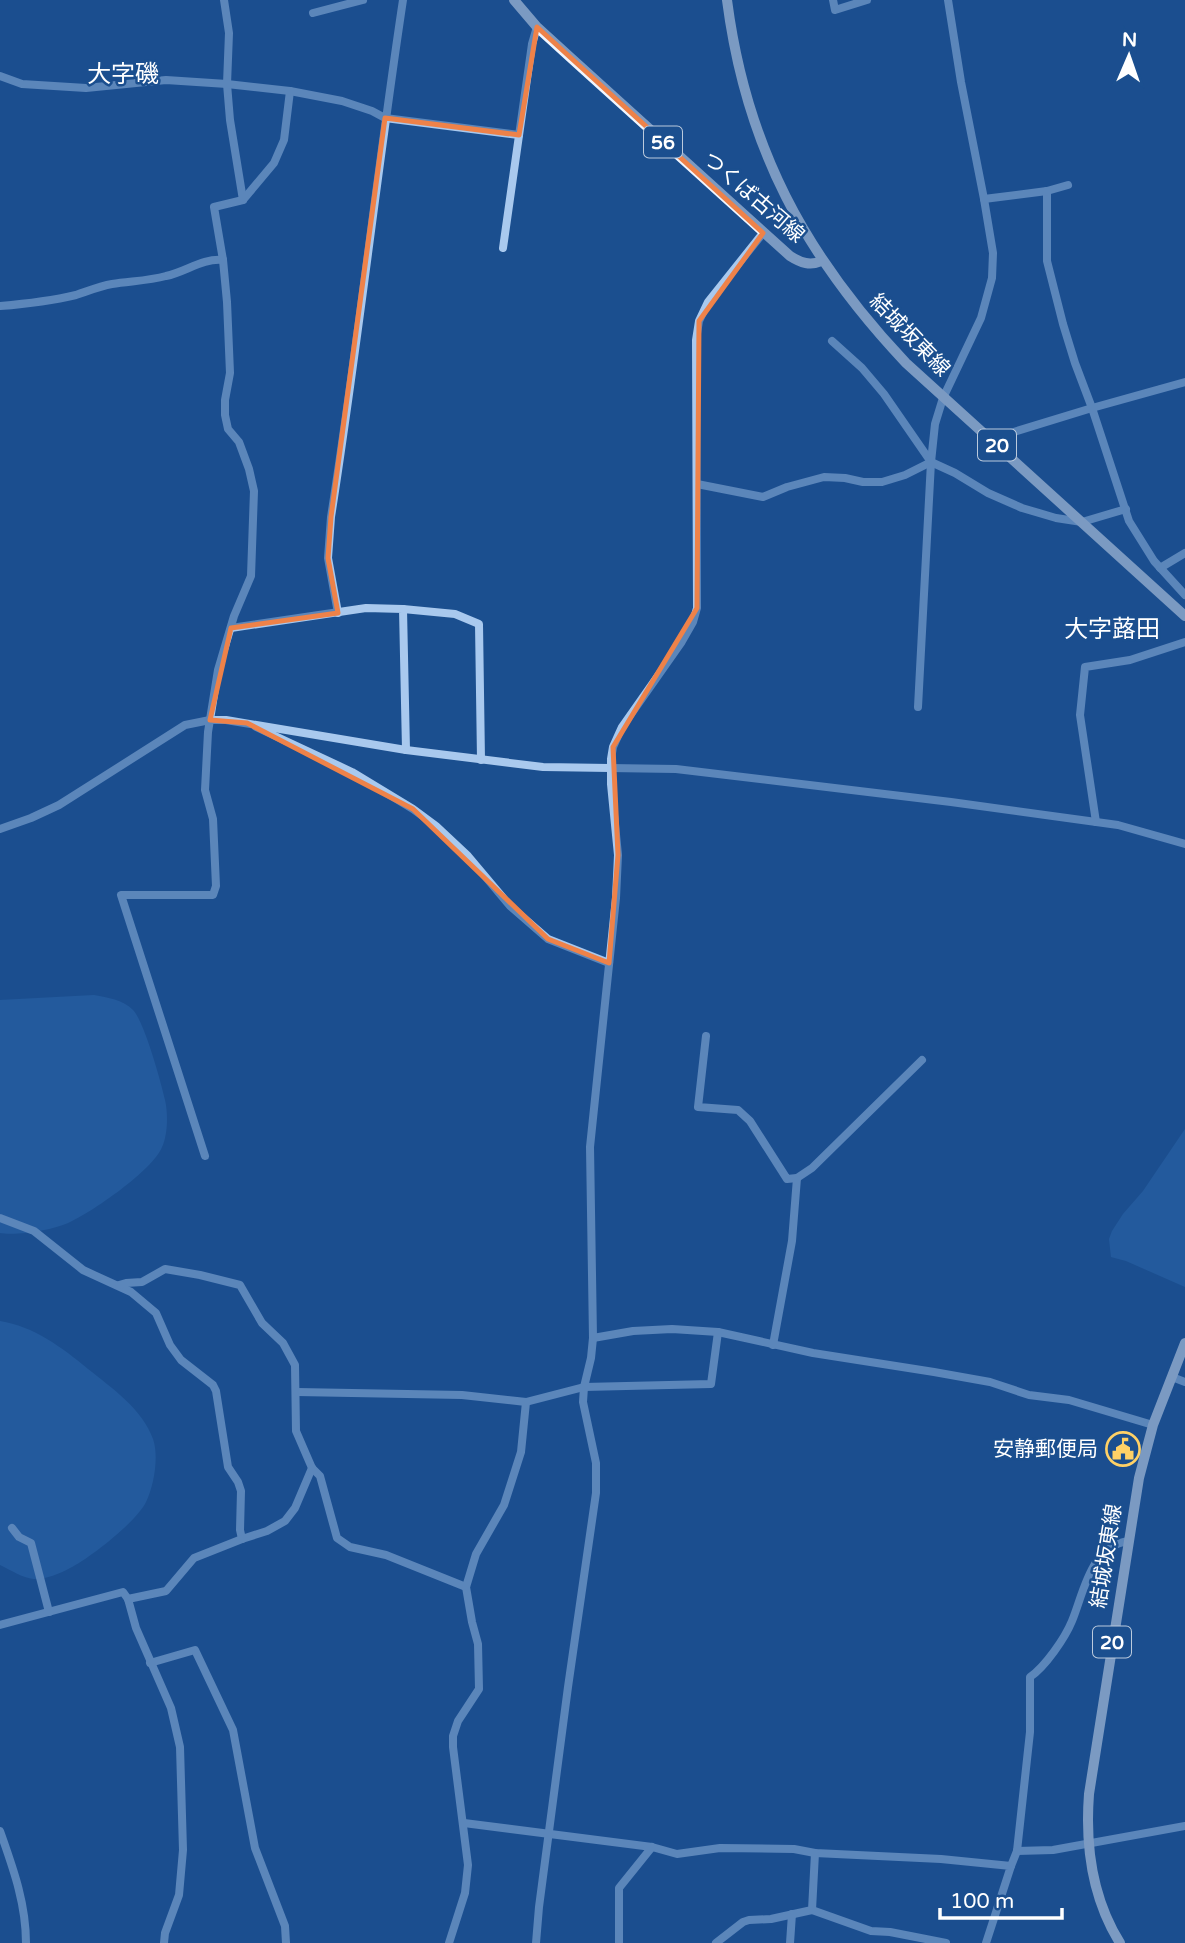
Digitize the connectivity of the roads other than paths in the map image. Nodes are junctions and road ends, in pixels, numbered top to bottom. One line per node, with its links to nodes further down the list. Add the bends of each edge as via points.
1 (225, 0): 12 (street)
2 (363, 0): 9 (street)
3 (403, 0): 14 (street)
4 (514, 0): 10 (main road, つくば古河線 / 56)
5 (727, 0): 23 (main road, 結城坂東線 / 20, via 741,75 766,154)
6 (833, 0): 7 (street, via 835,10)
7 (867, 0)
8 (948, 0): 18 (street)
9 (313, 13)
10 (537, 27): 15 (street); 20 (main road, つくば古河線 / 56)
11 (0, 76): 12 (street, via 22,84 86,88 166,80)
12 (227, 84): 13 (street); 19 (street)
13 (290, 91): 14 (street, via 342,101); 19 (street, via 284,140 274,163)
14 (385, 118): 15 (street); 38 (street, via 331,517 328,558)
15 (519, 135): 21 (street)
16 (1068, 185): 17 (street)
17 (1047, 191): 18 (street); 28 (street, via 1047,261 1075,363)
18 (984, 199): 27 (street, via 993,253 992,278 981,318)
19 (243, 200): 22 (street, via 214,207)
20 (763, 233): 23 (main road, つくば古河線 / 56, via 796,260); 31 (street, via 708,302 699,321)
21 (503, 248)
22 (223, 260): 24 (street, via 145,281); 40 (street, via 230,373 225,415 254,491 251,576)
23 (822, 261): 27 (main road, 結城坂東線 / 20, via 874,329)
24 (0, 306)
25 (832, 341): 30 (street, via 884,394)
26 (1185, 382): 28 (street)
27 (943, 398): 29 (main road, 結城坂東線 / 20); 30 (street)
28 (1093, 408): 29 (street, via 1007,434); 32 (street)
29 (994, 443): 33 (main road, 結城坂東線 / 20)
30 (931, 462): 31 (street, via 882,482 824,477 763,497); 33 (street, via 1022,508); 42 (street)
31 (697, 484): 47 (street, via 697,608 693,622 622,727)
32 (1126, 509): 33 (street); 35 (street)
33 (1082, 522): 39 (main road, 結城坂東線 / 20)
34 (1185, 553): 35 (street)
35 (1160, 568): 36 (street)
36 (1185, 595)
37 (402, 609): 38 (street); 45 (street); 46 (street, via 455,614 479,624)
38 (338, 613): 40 (street)
39 (1185, 616)
40 (231, 628): 43 (street)
41 (1185, 642): 48 (street, via 1130,660 1086,667 1080,715)
42 (918, 707)
43 (209, 720): 44 (street); 49 (street, via 185,725 59,805); 54 (street, via 205,790 213,819 213,895 121,895)
44 (247, 723): 45 (street); 51 (street, via 352,772 413,809 468,856 510,906 548,939)
45 (406, 750): 46 (street)
46 (481, 760): 47 (street, via 543,767)
47 (610, 767): 48 (street, via 676,769); 51 (street, via 618,855)
48 (1096, 822): 50 (street)
49 (0, 829)
50 (1185, 844)
51 (609, 963): 59 (street, via 590,1147)
52 (706, 1036): 55 (street, via 698,1107 738,1110 786,1178)
53 (922, 1060): 55 (street)
54 (205, 1156)
55 (797, 1178): 61 (street, via 792,1241)
56 (0, 1218): 57 (street, via 34,1231 83,1270)
57 (119, 1286): 65 (street, via 142,1282 164,1269 240,1285 262,1323 284,1343 295,1365); 70 (street, via 156,1313 175,1352 215,1388 228,1467 241,1491)
58 (718, 1332): 59 (street, via 671,1329); 61 (street); 64 (street, via 711,1384)
59 (593, 1338): 64 (street)
60 (1185, 1343): 62 (main road, 結城坂東線 / 20)
61 (773, 1345): 67 (street, via 990,1382)
62 (1172, 1377): 63 (street); 67 (main road, 結城坂東線 / 20)
63 (1185, 1382)
64 (584, 1387): 66 (street); 80 (street, via 596,1493)
65 (297, 1392): 66 (street, via 462,1395); 68 (street, via 296,1431)
66 (526, 1402): 72 (street, via 521,1452 504,1505 476,1554)
67 (1153, 1425): 71 (main road, 結城坂東線 / 20)
68 (312, 1468): 70 (street, via 285,1521); 72 (street, via 320,1476 341,1542)
69 (12, 1528): 74 (street, via 32,1543)
70 (242, 1539): 73 (street, via 194,1558 166,1591)
71 (1128, 1541): 81 (main road, 結城坂東線 / 20, via 1089,1794); 83 (street, via 1101,1556 1072,1622 1041,1670 1030,1677 1030,1732)
72 (466, 1587): 77 (street, via 480,1663 479,1689 453,1736)
73 (128, 1599): 74 (street, via 123,1592); 76 (street)
74 (49, 1612): 75 (street)
75 (0, 1625)
76 (150, 1663): 89 (street, via 170,1708 180,1747 180,1895); 90 (street, via 195,1650 233,1730 255,1848 285,1926)
77 (464, 1823): 80 (street); 91 (street, via 466,1884)
78 (1185, 1825): 81 (street)
79 (0, 1831): 88 (street, via 19,1887)
80 (548, 1833): 82 (street); 92 (street)
81 (1088, 1842): 83 (street, via 1053,1850); 98 (main road, 結城坂東線 / 20, via 1099,1896)
82 (652, 1847): 84 (street, via 677,1854 720,1848); 93 (street, via 619,1888)
83 (1017, 1851): 85 (street)
84 (815, 1853): 85 (street); 86 (street)
85 (1011, 1866): 97 (street)
86 (812, 1910): 87 (street); 96 (street, via 871,1931)
87 (792, 1914): 94 (street, via 743,1922); 95 (street)
88 (26, 1943)
89 (164, 1943)
90 (286, 1943)
91 (449, 1943)
92 (536, 1943)
93 (618, 1943)
94 (716, 1943)
95 (790, 1943)
96 (946, 1943)
97 (986, 1943)
98 (1120, 1943)

